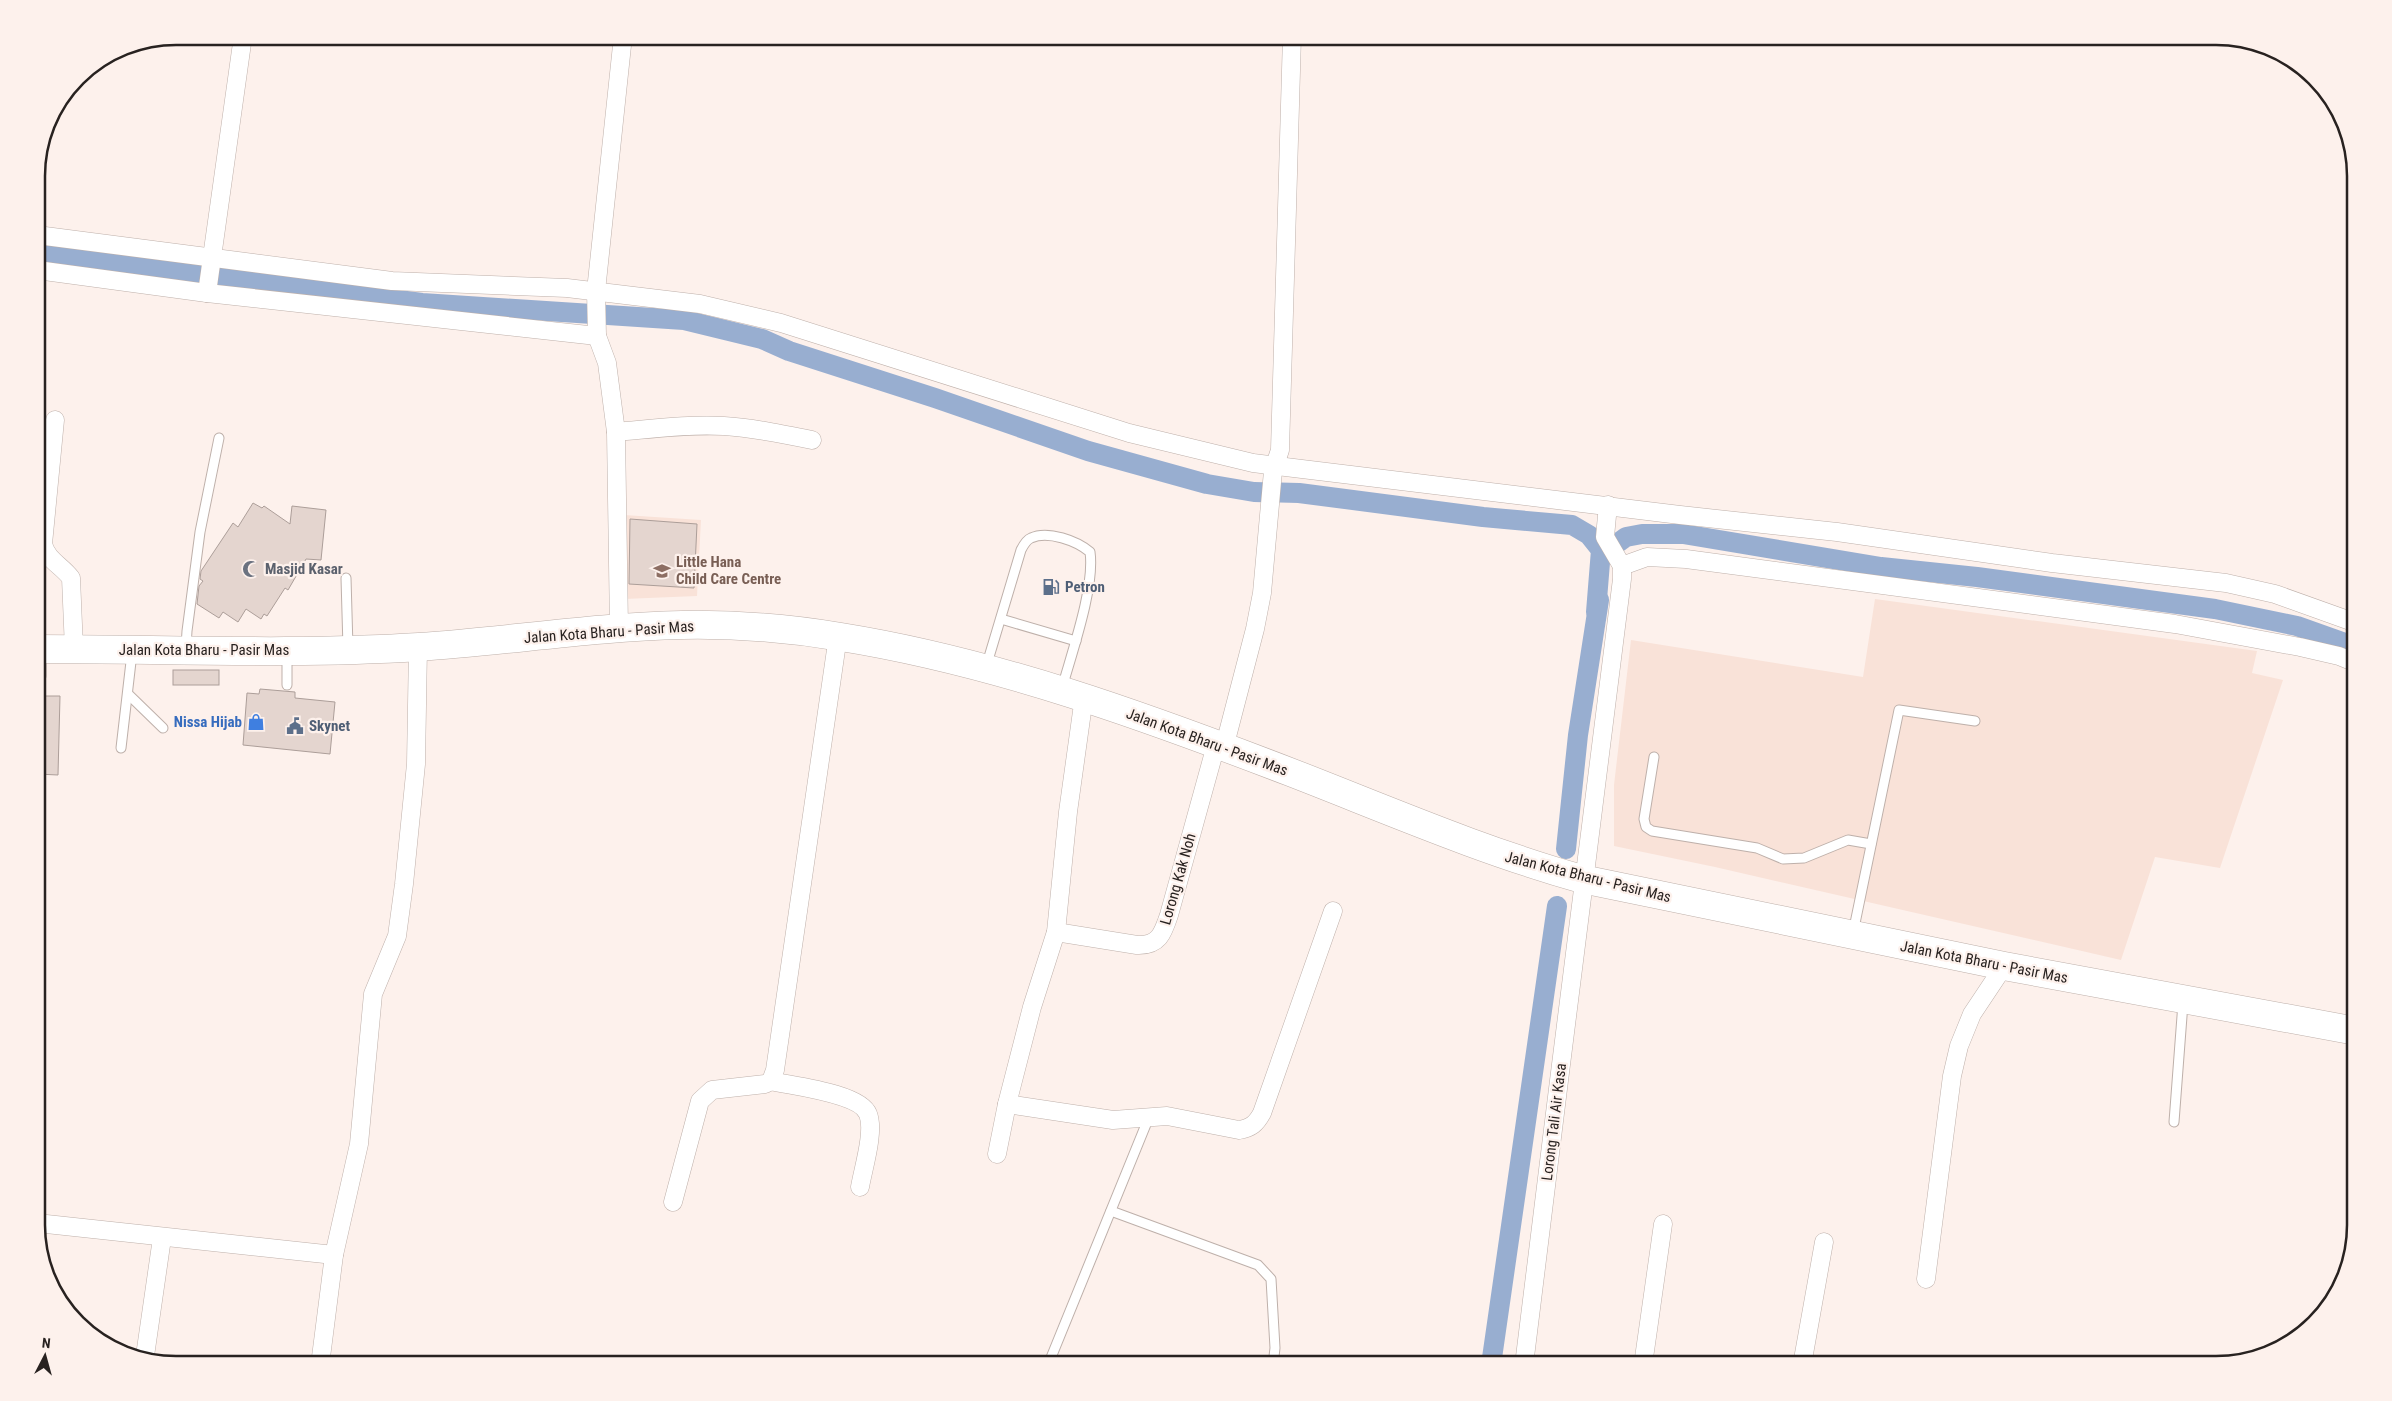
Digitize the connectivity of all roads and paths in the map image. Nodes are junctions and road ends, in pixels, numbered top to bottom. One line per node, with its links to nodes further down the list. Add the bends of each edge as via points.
1 (242, 45): 5 (street)
2 (622, 45): 8 (street)
3 (1292, 45): 14 (street, Lorong Kak Noh, via 1280,450)
4 (45, 236): 5 (street)
5 (210, 260): 7 (street); 8 (street, via 392,281)
6 (45, 271): 7 (street)
7 (207, 290): 9 (street)
8 (596, 297): 9 (street); 14 (street, via 640,296 740,312 1129,433)
9 (596, 333): 11 (street, via 607,363)
10 (55, 420): 16 (street)
11 (616, 432): 13 (street, via 724,426); 22 (street)
12 (219, 438): 29 (lane, via 200,532)
13 (812, 440)
14 (1274, 471): 15 (street); 39 (street, Lorong Kak Noh, via 1262,593 1241,691)
15 (1607, 510): 18 (street, via 1605,537); 21 (street, via 1837,532 2052,563 2226,583 2275,594)
16 (45, 523)
17 (45, 551): 27 (street, via 70,578)
18 (1622, 566): 32 (street, via 1647,557 1705,562 2193,627); 43 (street, Lorong Tali Air Kasa)
19 (346, 578): 30 (lane)
20 (1001, 619): 24 (lane); 24 (lane, via 1020,550 1029,538 1043,534 1080,544 1090,552 1092,568); 33 (lane)
21 (2347, 620)
22 (619, 628): 23 (highway, Jalan Kota Bharu - Pasir Mas, via 760,626); 25 (highway, Jalan Kota Bharu - Pasir Mas)
23 (838, 636): 33 (highway, Jalan Kota Bharu - Pasir Mas); 50 (street)
24 (1076, 641): 36 (lane)
25 (418, 647): 30 (highway, Jalan Kota Bharu - Pasir Mas); 62 (street, via 416,764 397,936 373,994 359,1144)
26 (45, 649): 27 (highway, Jalan Kota Bharu - Pasir Mas)
27 (74, 649): 28 (highway, Jalan Kota Bharu - Pasir Mas)
28 (132, 650): 29 (highway, Jalan Kota Bharu - Pasir Mas); 35 (lane)
29 (186, 650): 31 (highway, Jalan Kota Bharu - Pasir Mas)
30 (348, 650): 31 (highway, Jalan Kota Bharu - Pasir Mas)
31 (287, 651): 34 (lane)
32 (2347, 659)
33 (986, 668): 36 (highway, Jalan Kota Bharu - Pasir Mas)
34 (287, 685)
35 (128, 694): 38 (lane); 40 (lane)
36 (1073, 694): 39 (highway, Jalan Kota Bharu - Pasir Mas); 45 (street, via 1068,812)
37 (1975, 721): 42 (lane, via 1899,710)
38 (163, 728)
39 (1220, 747): 43 (highway, Jalan Kota Bharu - Pasir Mas, via 1460,840); 45 (street, Lorong Kak Noh, via 1169,915 1156,941 1148,946)
40 (121, 748)
41 (1654, 757): 42 (lane, via 1644,819 1646,827 1652,831 1757,848 1783,858 1804,858 1848,840)
42 (1871, 844): 46 (lane)
43 (1582, 879): 46 (highway, Jalan Kota Bharu - Pasir Mas); 68 (street, Lorong Tali Air Kasa)
44 (1333, 910): 52 (street, via 1256,1123 1239,1130 1183,1118)
45 (1056, 932): 51 (street, via 1032,1007)
46 (1852, 936): 47 (highway, Jalan Kota Bharu - Pasir Mas)
47 (2004, 966): 48 (highway, Jalan Kota Bharu - Pasir Mas); 63 (street, via 1972,1014 1959,1046 1952,1076)
48 (2183, 1000): 49 (highway, Jalan Kota Bharu - Pasir Mas); 53 (lane)
49 (2347, 1029)
50 (771, 1081): 55 (street, via 843,1097 859,1103 868,1113 870,1129); 56 (street, via 754,1087 732,1086 712,1090 700,1101)
51 (1007, 1104): 52 (street, via 1092,1118 1130,1120); 54 (street)
52 (1150, 1116): 57 (lane)
53 (2174, 1122)
54 (997, 1154)
55 (860, 1187)
56 (674, 1202)
57 (1111, 1211): 66 (lane); 67 (lane, via 1258,1264 1271,1279)
58 (45, 1224): 60 (street)
59 (1663, 1224): 69 (street)
60 (162, 1238): 62 (street); 64 (street)
61 (1824, 1242): 70 (street)
62 (334, 1255): 65 (street)
63 (1926, 1279)
64 (145, 1353)
65 (321, 1356)
66 (1052, 1356)
67 (1274, 1356)
68 (1525, 1356)
69 (1644, 1356)
70 (1804, 1356)

